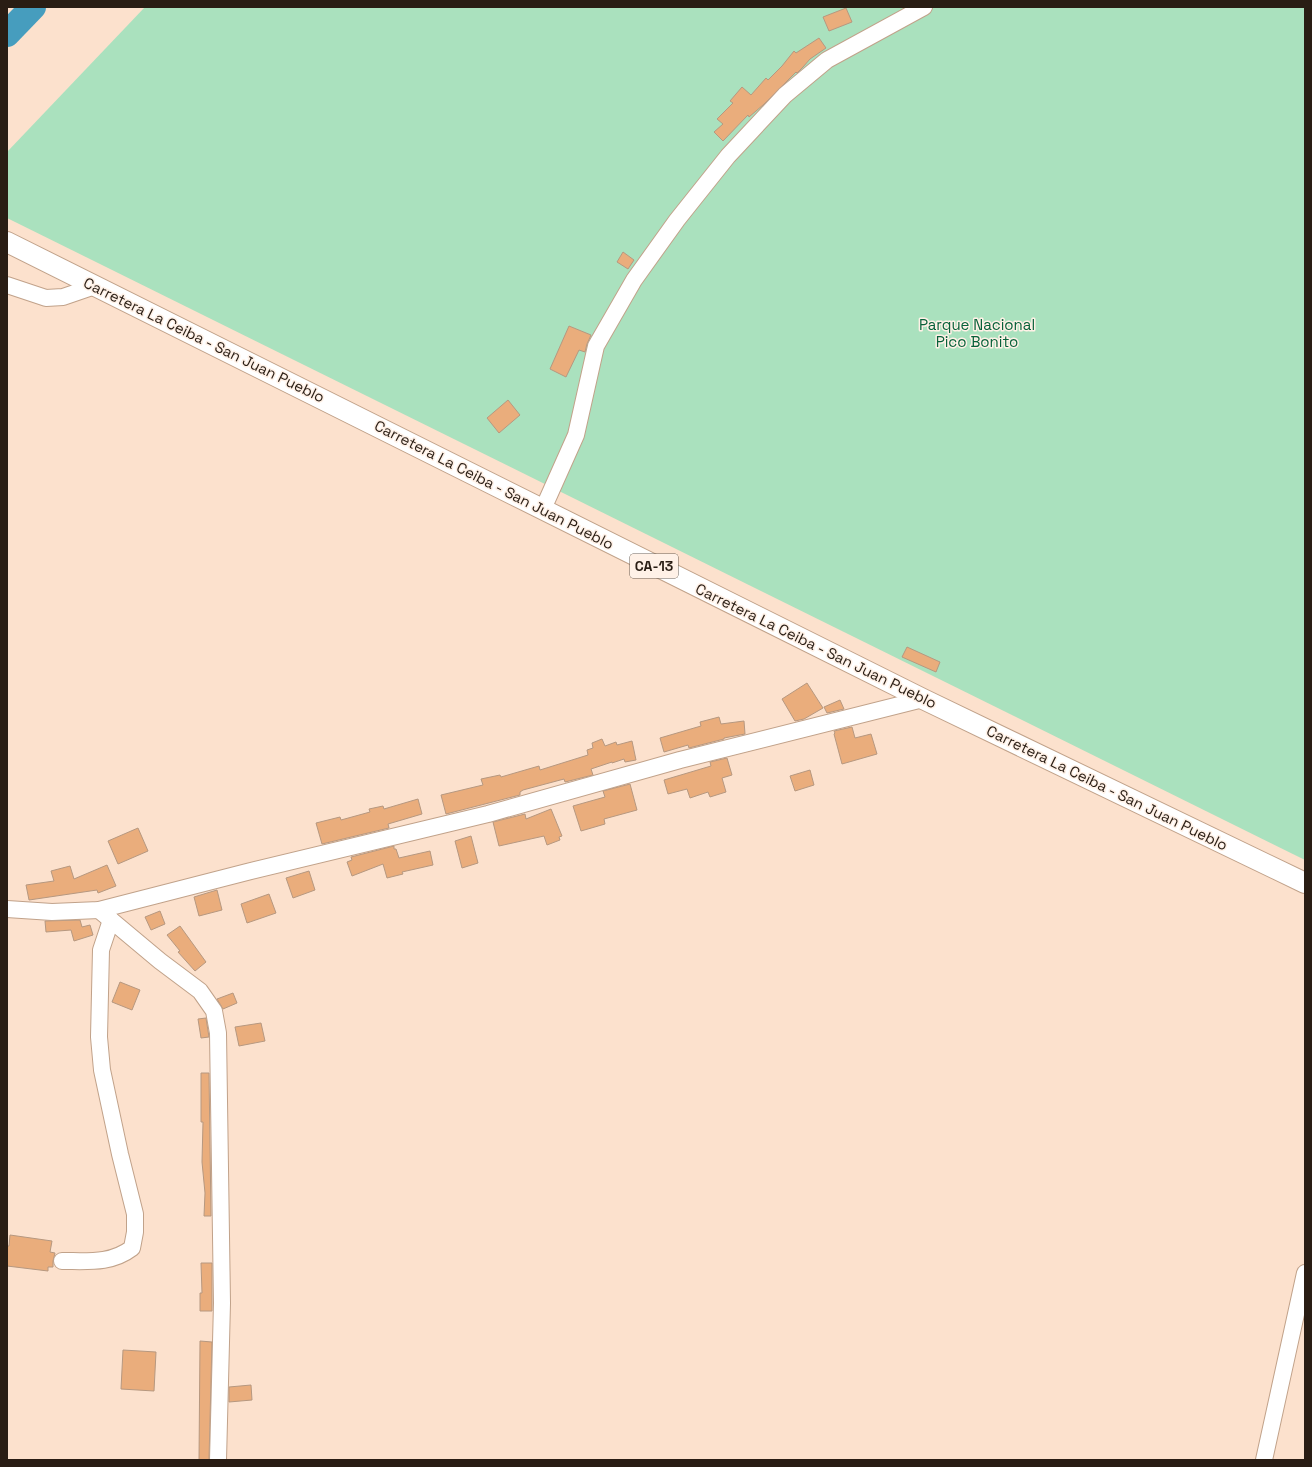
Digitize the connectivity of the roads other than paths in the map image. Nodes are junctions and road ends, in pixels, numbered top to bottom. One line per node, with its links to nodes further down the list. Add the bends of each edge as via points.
1 (924, 7): 5 (street, via 827,60 785,95 728,156 677,220 634,280 596,346 576,435)
2 (7, 242): 4 (main road, Carretera La Ceiba - San Juan Pueblo / CA-13)
3 (7, 285): 4 (street, via 46,298 63,297)
4 (95, 286): 5 (main road, Carretera La Ceiba - San Juan Pueblo / CA-13)
5 (543, 509): 6 (main road, Carretera La Ceiba - San Juan Pueblo / CA-13)
6 (923, 700): 7 (main road, Carretera La Ceiba - San Juan Pueblo / CA-13); 9 (street, via 680,760 488,814)
7 (1305, 882)
8 (7, 909): 9 (street)
9 (105, 915): 10 (street, via 101,950 99,1037 102,1070 136,1214 135,1232 132,1248 122,1255 106,1260); 12 (street, via 200,991 214,1011 218,1033 222,1303)
10 (62, 1261)
11 (1305, 1272): 13 (street)
12 (218, 1460)
13 (1264, 1460)

